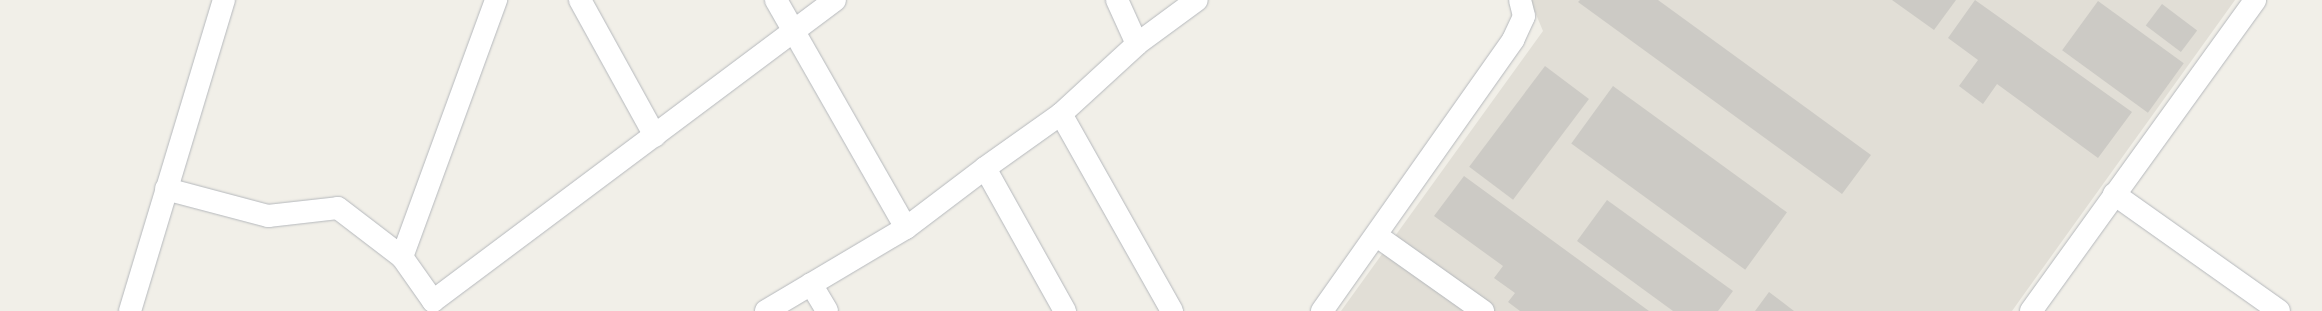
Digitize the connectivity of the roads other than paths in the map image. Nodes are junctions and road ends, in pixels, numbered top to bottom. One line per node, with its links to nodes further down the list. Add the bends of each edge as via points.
1 (224, 0): 15 (street)
2 (496, 0): 19 (street)
3 (580, 0): 13 (street)
4 (776, 0): 10 (street)
5 (835, 0): 10 (street)
6 (1117, 0): 11 (street)
7 (1197, 0): 11 (street)
8 (1520, 0): 18 (street, via 1524,16 1513,40)
9 (2255, 0): 16 (street)
10 (792, 32): 13 (street); 17 (street)
11 (1137, 44): 12 (street)
12 (1061, 114): 14 (street); 25 (street)
13 (655, 136): 19 (street, via 432,301)
14 (985, 168): 17 (street); 24 (street)
15 (166, 189): 19 (street, via 268,216 338,208); 21 (street)
16 (2114, 194): 28 (street); 29 (street)
17 (906, 228): 20 (street)
18 (1377, 236): 26 (street); 27 (street)
19 (402, 257)
20 (811, 284): 22 (street); 23 (street)
21 (130, 311)
22 (766, 311)
23 (827, 311)
24 (1065, 311)
25 (1172, 311)
26 (1322, 311)
27 (1483, 311)
28 (2031, 311)
29 (2279, 311)

